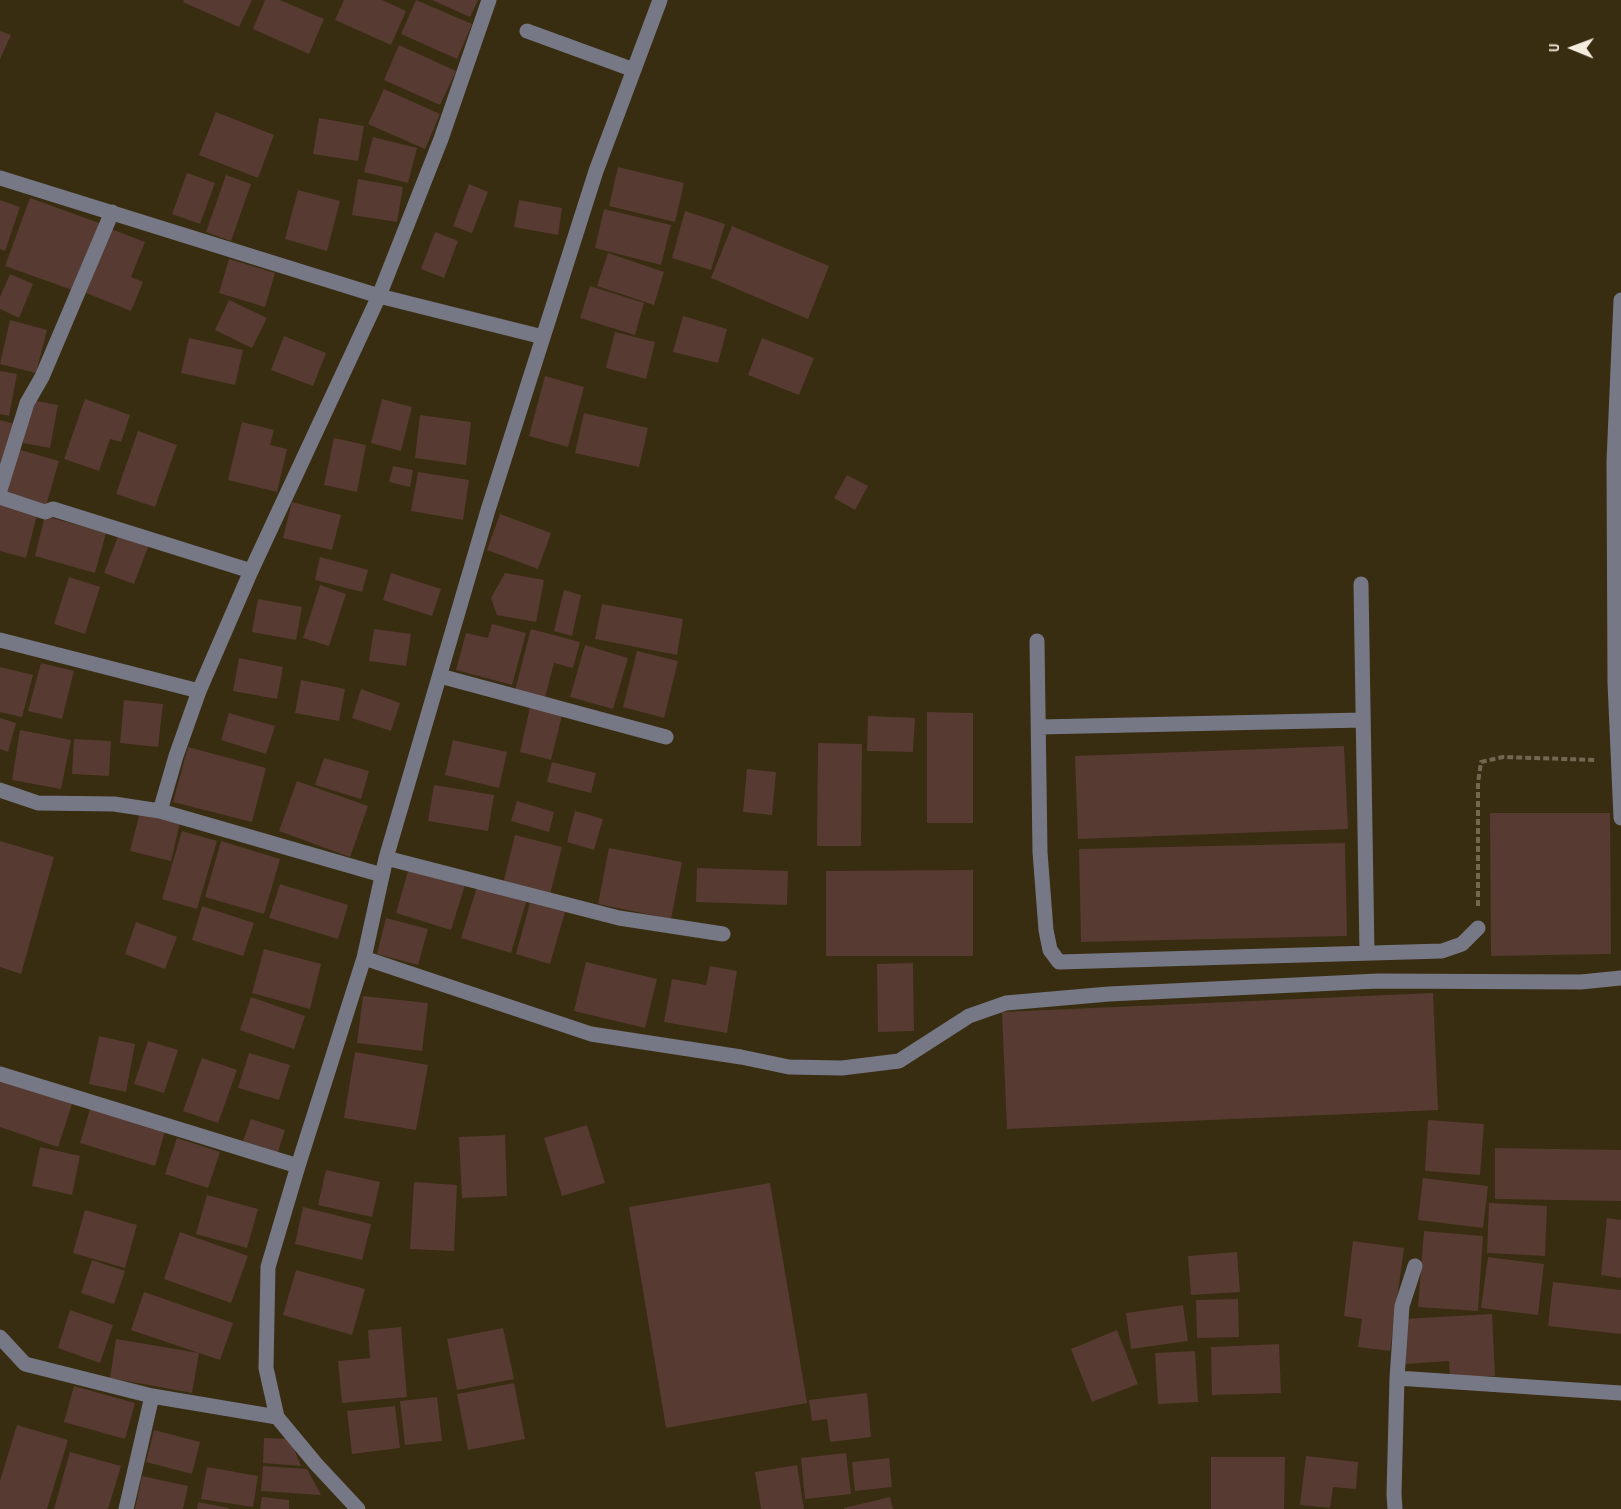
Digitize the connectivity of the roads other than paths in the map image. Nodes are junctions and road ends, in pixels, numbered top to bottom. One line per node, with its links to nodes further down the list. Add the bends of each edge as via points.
1 (489, 0): 7 (street, via 441,139)
2 (660, 0): 4 (street)
3 (527, 31): 4 (street)
4 (634, 70): 9 (street, via 596,171)
5 (0, 178): 6 (street)
6 (112, 212): 7 (street); 10 (street, via 27,403)
7 (378, 296): 9 (street); 12 (street)
8 (1621, 300): 23 (street, via 1614,461 1614,683)
9 (543, 337): 16 (street)
10 (0, 490)
11 (0, 497): 12 (street, via 45,512 53,509)
12 (251, 571): 17 (street)
13 (1361, 584): 18 (street)
14 (0, 640): 17 (street)
15 (1037, 641): 19 (street)
16 (440, 676): 20 (street); 24 (street)
17 (199, 691): 22 (street)
18 (1363, 720): 19 (street); 28 (street)
19 (1039, 727): 28 (street, via 1040,852 1046,930 1050,950 1059,962)
20 (666, 737)
21 (0, 790): 22 (street, via 38,803 114,804)
22 (160, 811): 25 (street)
23 (1621, 818)
24 (386, 858): 25 (street); 27 (street, via 619,918)
25 (382, 874): 29 (street)
26 (1478, 928): 28 (street, via 1461,944 1442,951)
27 (723, 934)
28 (1367, 953)
29 (364, 958): 30 (street, via 591,1034 789,1068 899,1061 969,1016 1006,1003 1378,981 1581,982); 32 (street)
30 (1621, 978)
31 (0, 1074): 32 (street)
32 (298, 1166): 38 (street, via 268,1267 266,1368)
33 (1415, 1266): 35 (street, via 1402,1306)
34 (0, 1336): 37 (street, via 25,1364)
35 (1397, 1378): 36 (street); 41 (street)
36 (1621, 1393)
37 (152, 1396): 38 (street); 39 (street)
38 (277, 1417): 40 (street)
39 (126, 1509)
40 (358, 1509)
41 (1395, 1509)

